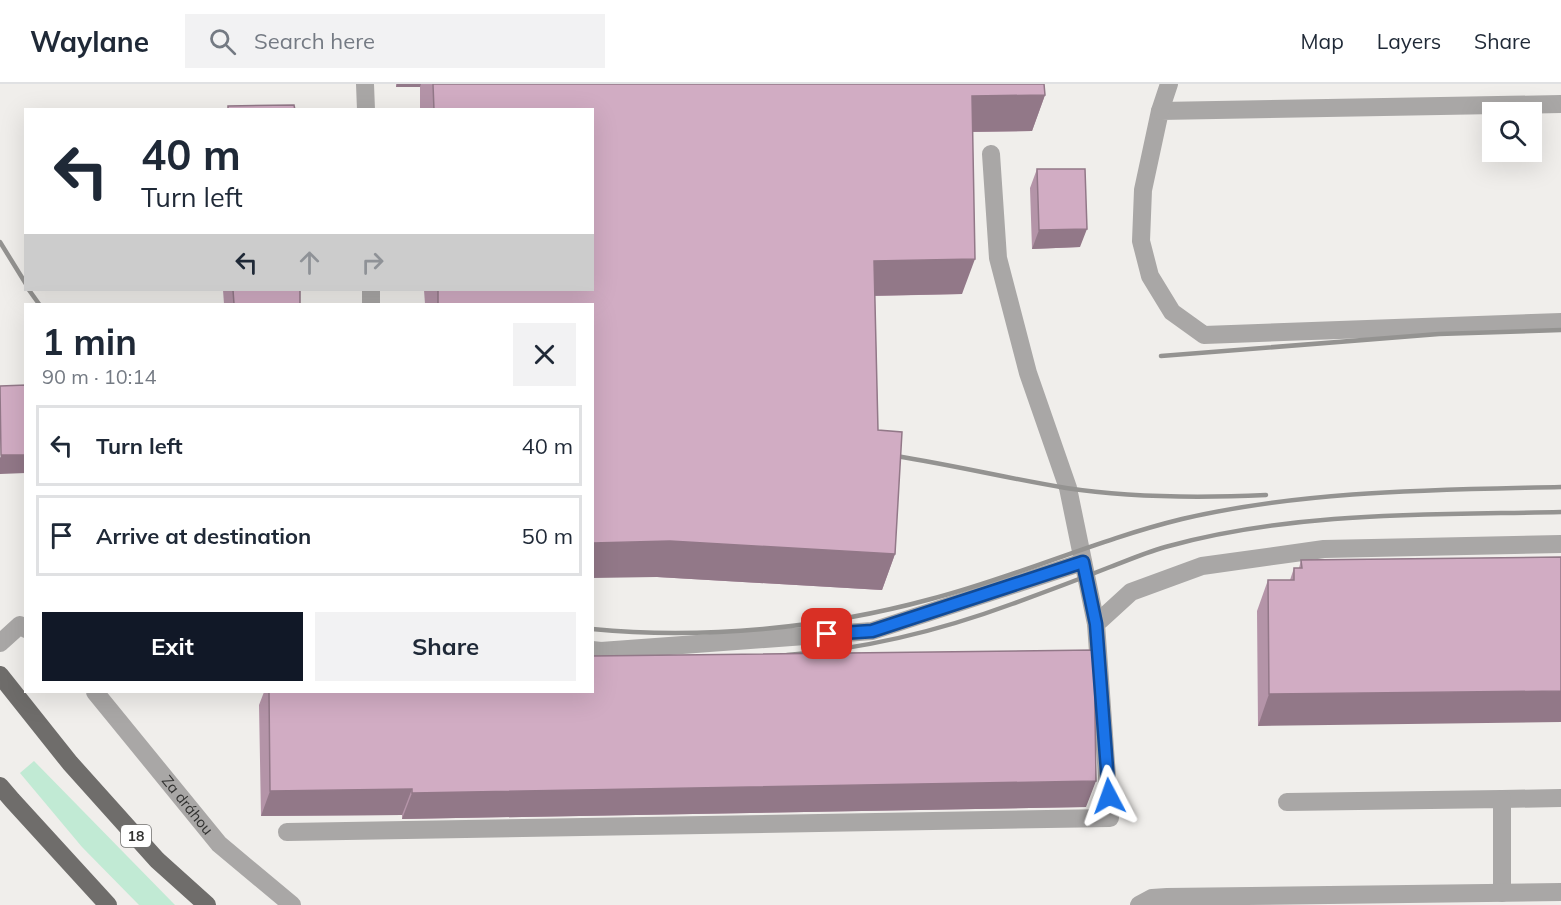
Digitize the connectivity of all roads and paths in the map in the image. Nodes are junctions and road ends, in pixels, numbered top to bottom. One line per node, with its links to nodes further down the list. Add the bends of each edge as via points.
1 (365, 84): 4 (street)
2 (1169, 84): 5 (street)
3 (1561, 104): 5 (street)
4 (366, 108)
5 (1160, 111): 7 (street, via 1143,190 1141,241 1150,276 1172,312 1204,335)
6 (991, 154): 9 (street, via 998,258 1028,373 1068,488)
7 (1561, 322)
8 (1561, 544): 10 (street, via 1324,549 1202,566 1131,592)
9 (1083, 562): 10 (street); 13 (street, via 872,631)
10 (1096, 624): 20 (street, via 1110,818)
11 (24, 628): 12 (street, via 20,625)
12 (0, 644)
13 (594, 650)
14 (0, 675): 24 (main road, 18, via 70,763 157,860)
15 (96, 693): 25 (street, Za dráhou, via 219,844)
16 (0, 786): 23 (main road)
17 (1561, 798): 18 (street)
18 (1502, 799): 19 (street); 21 (street)
19 (1287, 802)
20 (287, 832)
21 (1502, 892): 22 (street); 26 (street, via 1167,897 1152,898)
22 (1561, 892)
23 (108, 905)
24 (207, 905)
25 (292, 905)
26 (1139, 905)

